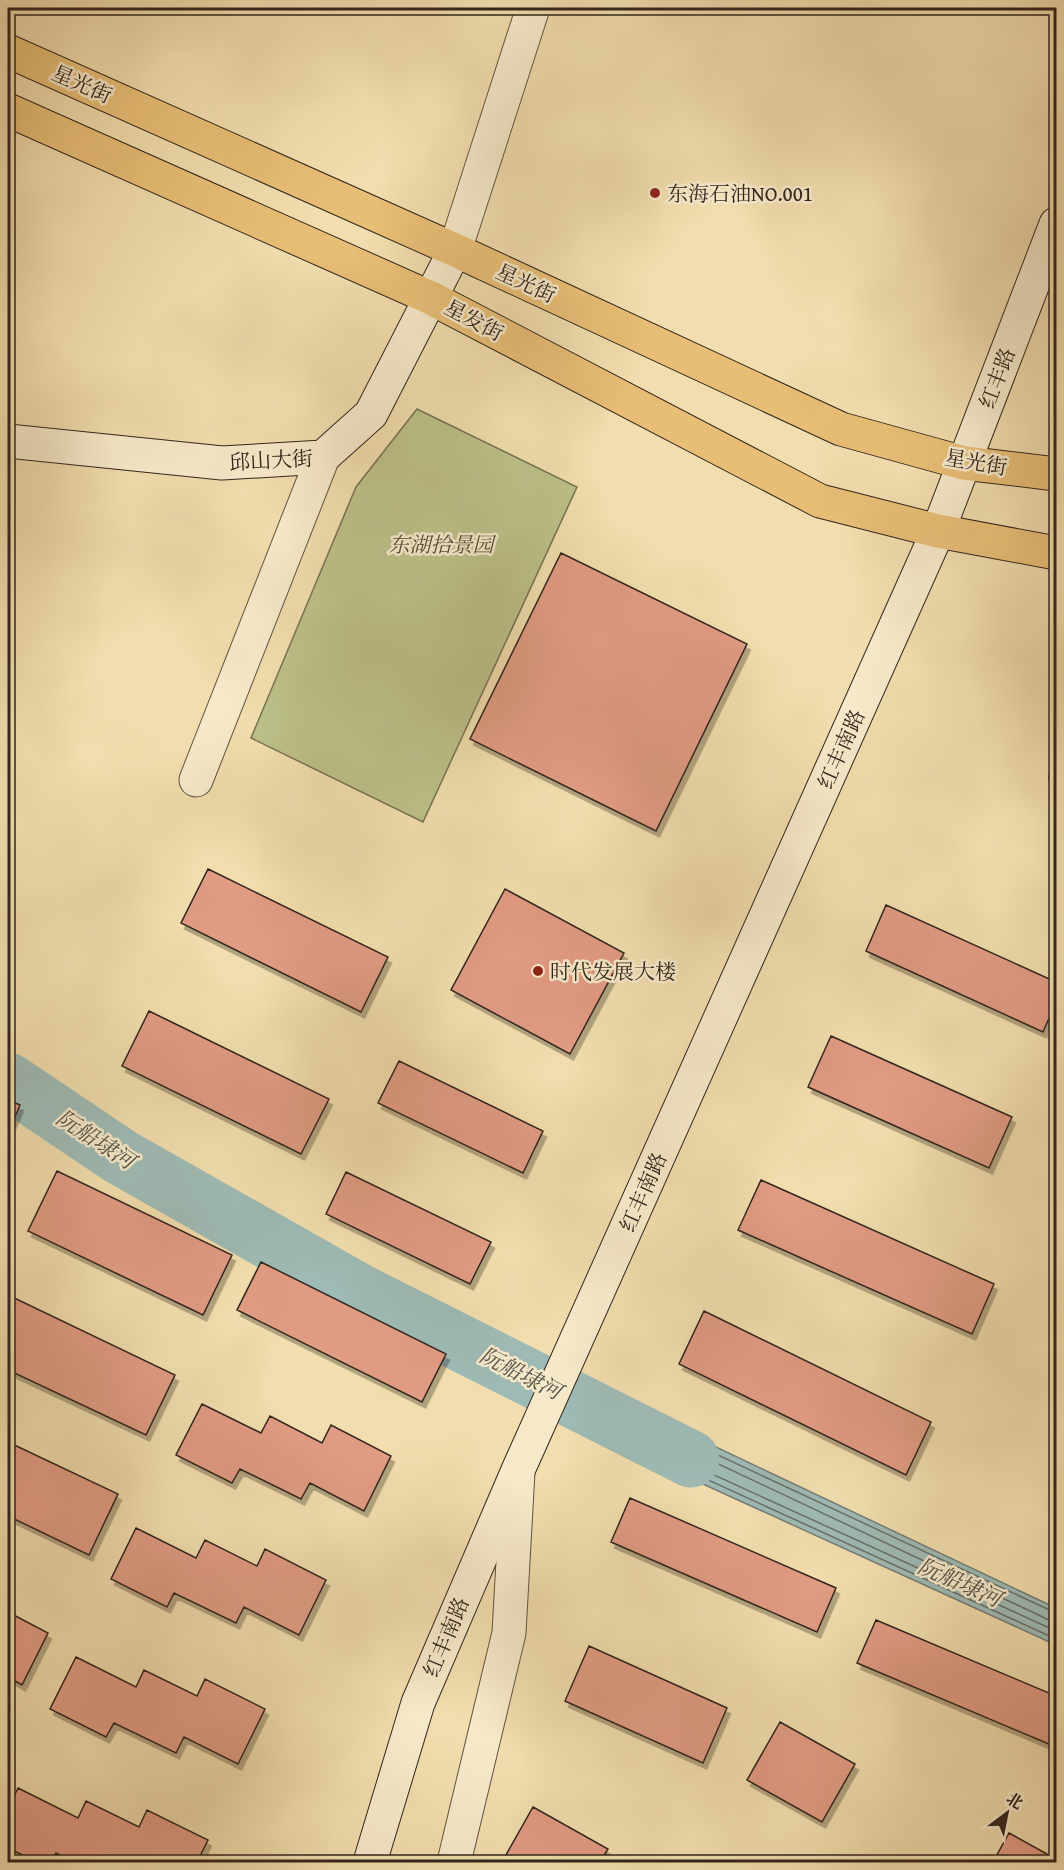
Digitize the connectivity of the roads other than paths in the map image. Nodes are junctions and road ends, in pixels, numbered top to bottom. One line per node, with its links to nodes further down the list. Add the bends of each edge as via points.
1 (533, 8): 5 (street, 邱山大街)
2 (8, 51): 5 (main road, 星光街)
3 (8, 111): 6 (main road, 星发街)
4 (1056, 224): 9 (street, 红丰路)
5 (455, 250): 6 (street, 邱山大街); 9 (main road, 星光街, via 841,429)
6 (431, 298): 8 (street, 邱山大街, via 371,414); 11 (main road, 星发街, via 820,501)
7 (8, 441): 8 (street, 邱山大街, via 222,463)
8 (323, 457): 13 (street)
9 (964, 463): 10 (main road, 星光街); 11 (street, 红丰路)
10 (1056, 474)
11 (938, 531): 12 (main road); 14 (street, 红丰南路)
12 (1056, 553)
13 (195, 780)
14 (519, 1469): 15 (street, 红丰南路, via 418,1703); 16 (street, via 509,1633)
15 (370, 1863)
16 (454, 1863)

